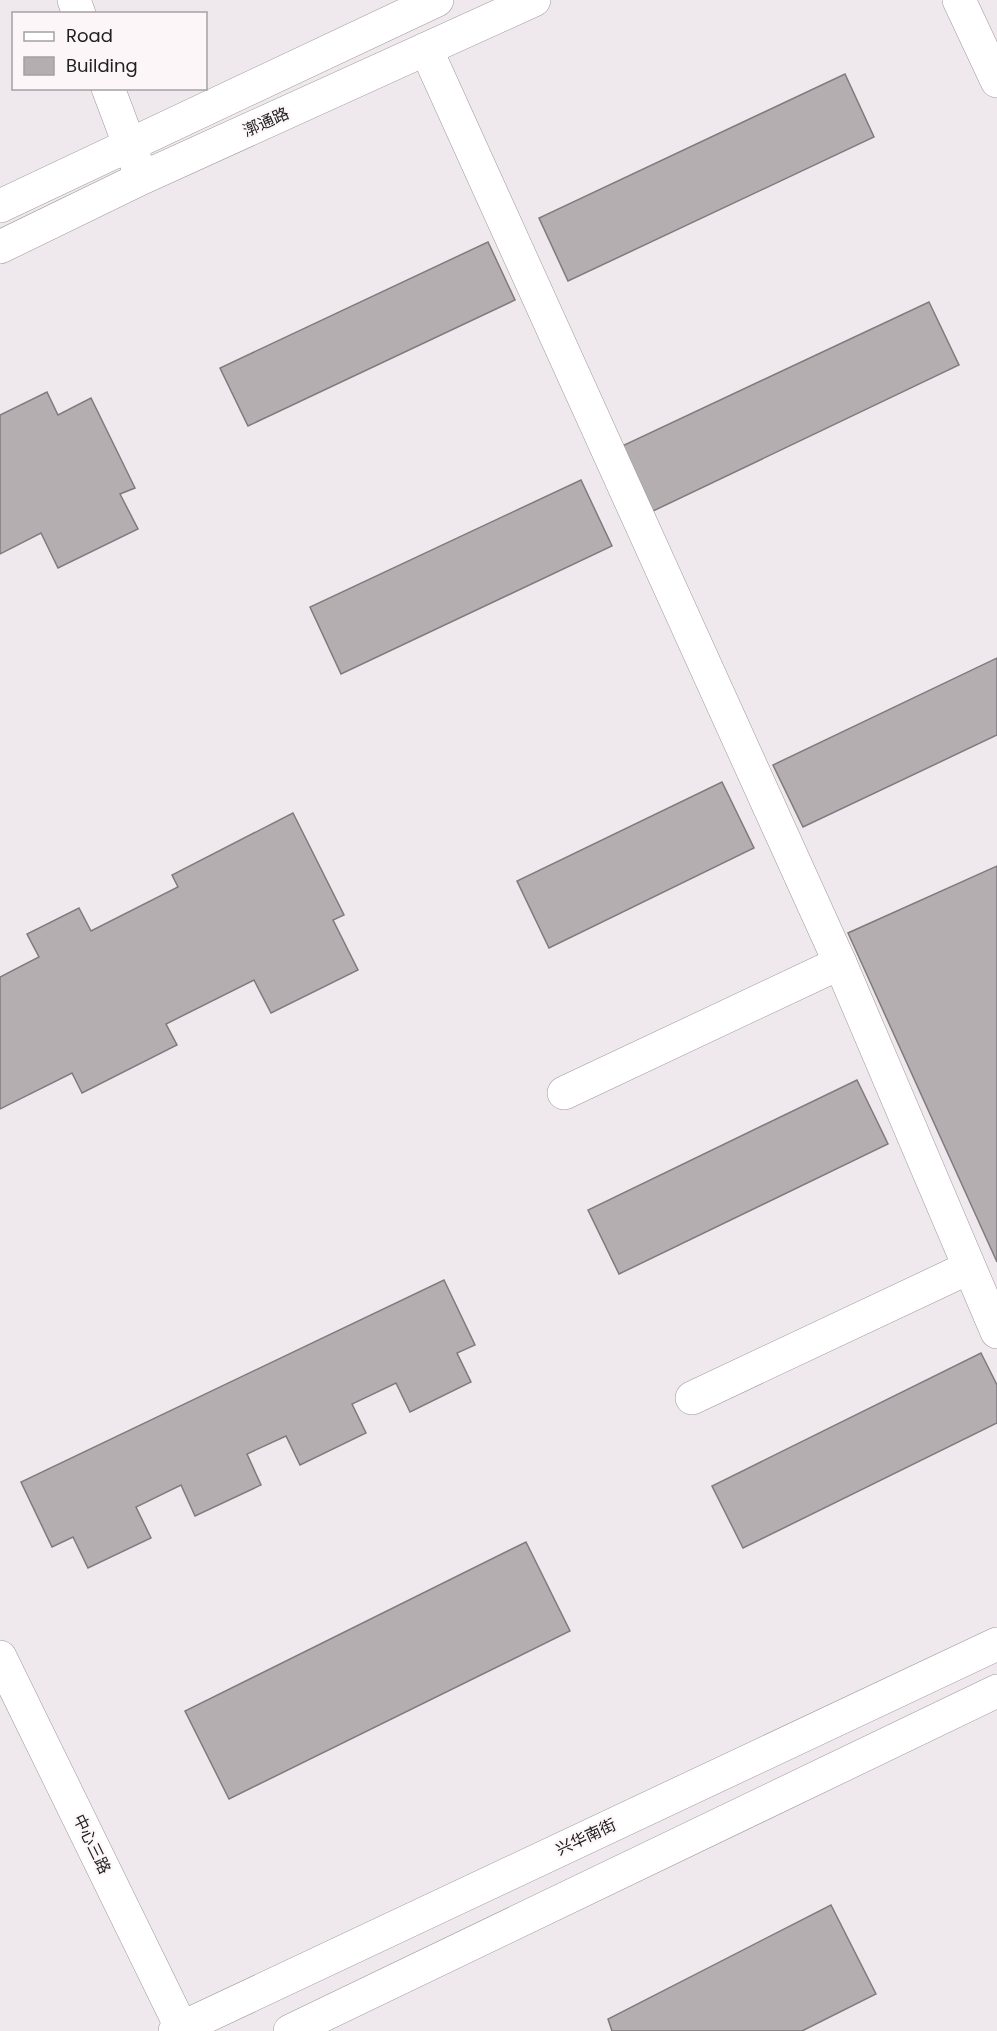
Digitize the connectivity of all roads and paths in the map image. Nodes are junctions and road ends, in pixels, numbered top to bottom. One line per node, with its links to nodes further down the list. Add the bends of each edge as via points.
1 (437, 0): 7 (street)
2 (534, 0): 4 (street, 漷通路)
3 (959, 0): 5 (street)
4 (426, 49): 8 (street, 漷通路); 11 (street)
5 (997, 81)
6 (109, 90): 7 (street)
7 (129, 146): 8 (street); 9 (street)
8 (142, 178): 10 (street, 漷通路)
9 (0, 206)
10 (0, 247)
11 (840, 963): 12 (street); 13 (street)
12 (564, 1093)
13 (968, 1268): 14 (street); 15 (street)
14 (997, 1332)
15 (692, 1398)
16 (997, 1644): 19 (street, 兴华南街)
17 (0, 1658): 19 (street, 中心三路)
18 (997, 1691): 20 (street)
19 (180, 2030)
20 (290, 2031)

